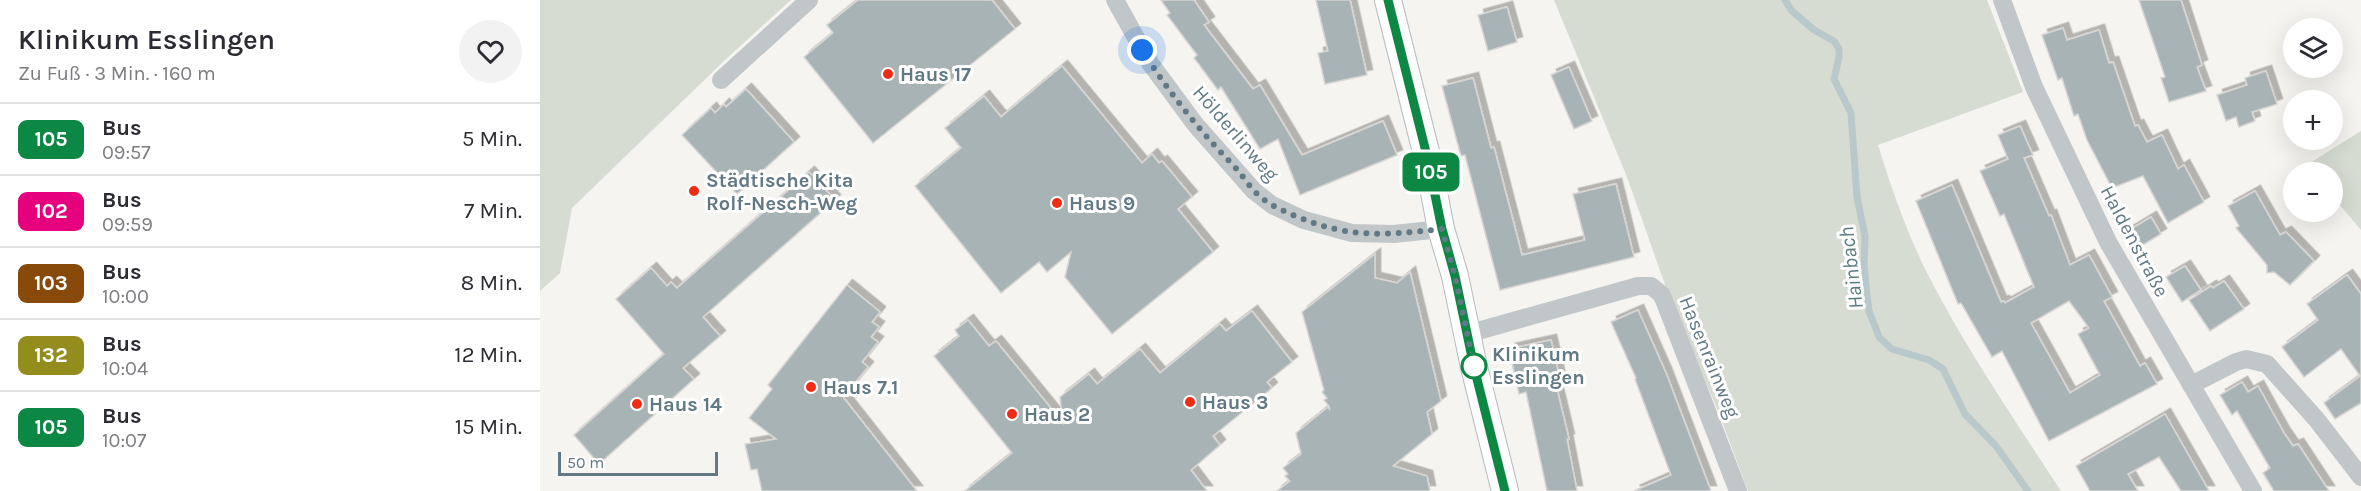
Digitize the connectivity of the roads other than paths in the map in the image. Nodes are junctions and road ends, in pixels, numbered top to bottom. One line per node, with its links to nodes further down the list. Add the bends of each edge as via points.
1 (809, 0): 5 (street)
2 (1115, 0): 6 (street, Hölderlinweg, via 1150,63 1200,130 1261,198 1283,211 1352,233 1380,235)
3 (1388, 0): 6 (street)
4 (2002, 0): 8 (street, Haldenstraße, via 2034,87 2065,155 2108,242)
5 (721, 80)
6 (1442, 229): 7 (street)
7 (1467, 334): 10 (street); 11 (street, Hasenrainweg, via 1638,286 1651,286 1664,300)
8 (2191, 386): 9 (street, via 2246,359 2267,364); 12 (street, Haldenstraße)
9 (2361, 477)
10 (1505, 491)
11 (1738, 491)
12 (2253, 491)

